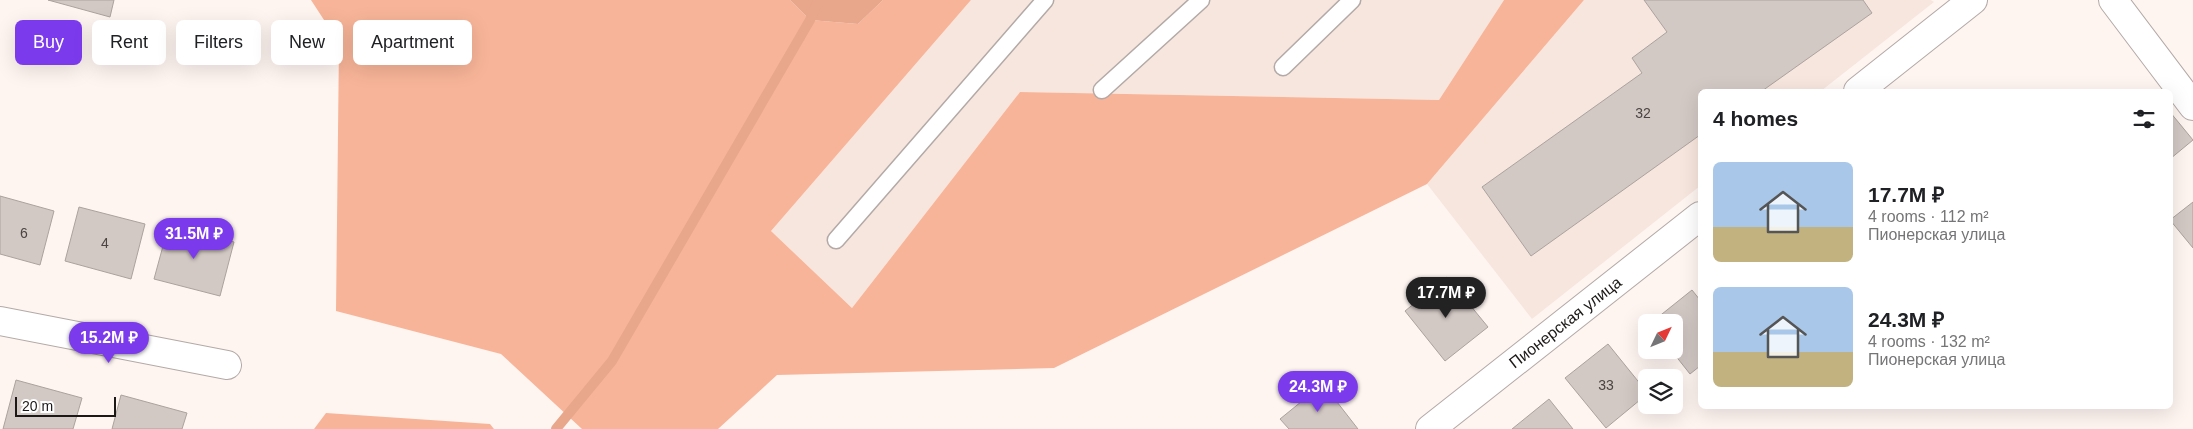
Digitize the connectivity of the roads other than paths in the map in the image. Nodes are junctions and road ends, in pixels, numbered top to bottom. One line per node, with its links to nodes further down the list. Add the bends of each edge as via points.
1 (1045, 0): 11 (lane)
2 (1201, 0): 8 (lane)
3 (1352, 0): 6 (lane)
4 (1973, 0): 7 (street)
5 (2113, 0): 9 (street)
6 (1283, 67)
7 (1861, 89)
8 (1102, 90)
9 (2193, 106)
10 (1698, 218): 14 (street, Пионерская улица)
11 (836, 240)
12 (0, 321): 13 (street)
13 (227, 366)
14 (1430, 429)

